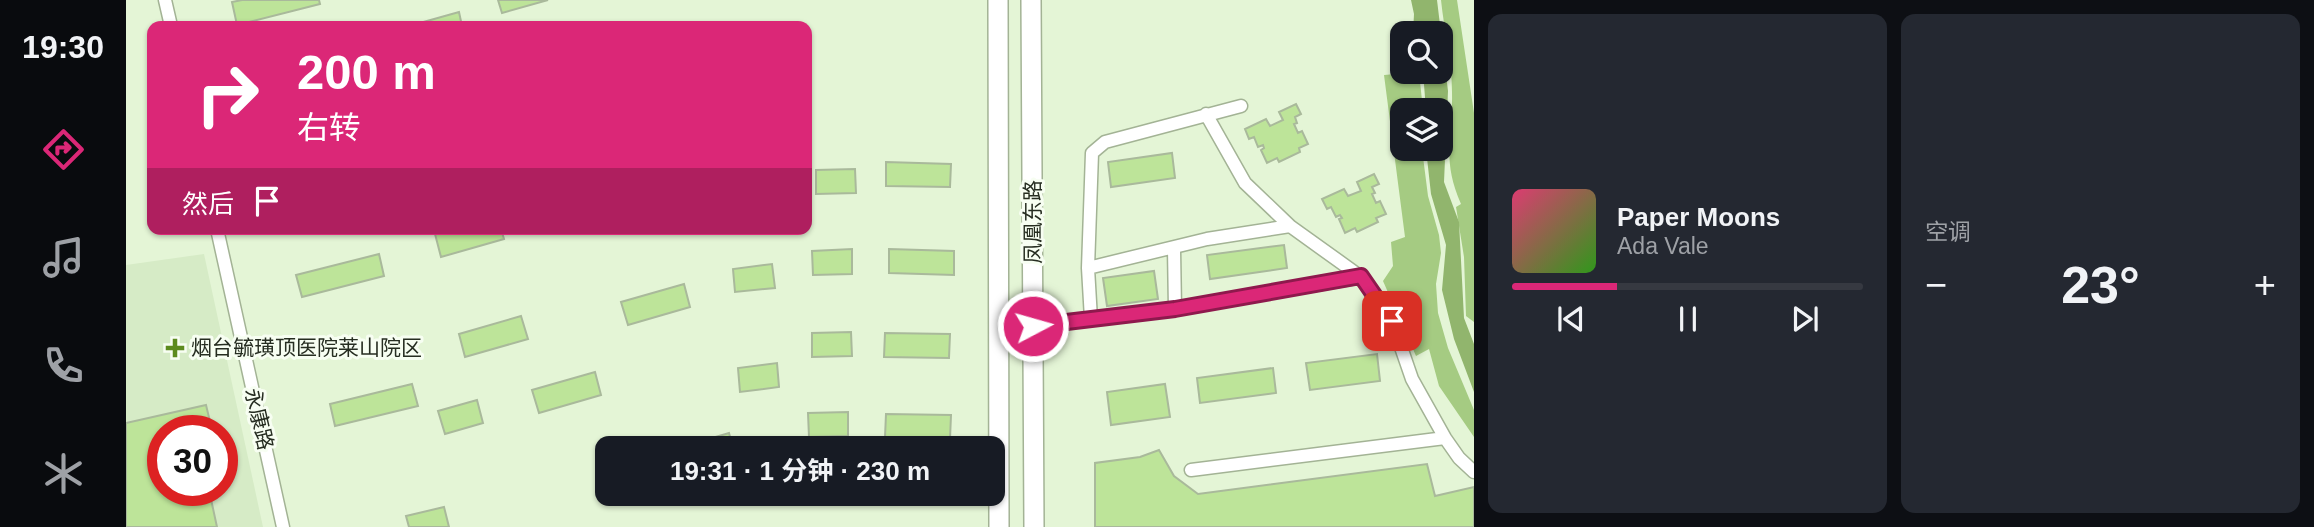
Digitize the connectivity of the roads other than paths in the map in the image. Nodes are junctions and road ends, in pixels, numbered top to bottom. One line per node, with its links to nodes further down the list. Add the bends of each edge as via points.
1 (165, 0): 4 (street)
2 (998, 0): 19 (street, 凤凰东路)
3 (1031, 0): 14 (street, 凤凰东路)
4 (170, 21)
5 (1241, 106): 6 (street)
6 (1206, 114): 7 (street, via 1245,183); 10 (street, via 1105,142 1091,153)
7 (1290, 226): 9 (street); 11 (street)
8 (218, 235): 18 (street, 永康路)
9 (1174, 249): 10 (street); 12 (street)
10 (1088, 268): 13 (street)
11 (1361, 276): 12 (street); 15 (street, via 1392,321 1412,379)
12 (1175, 309): 13 (street)
13 (1091, 319): 14 (street)
14 (1033, 326): 20 (street, 凤凰东路)
15 (1445, 439): 16 (street); 17 (street)
16 (1191, 470)
17 (1474, 472)
18 (283, 527)
19 (999, 527)
20 (1034, 527)

